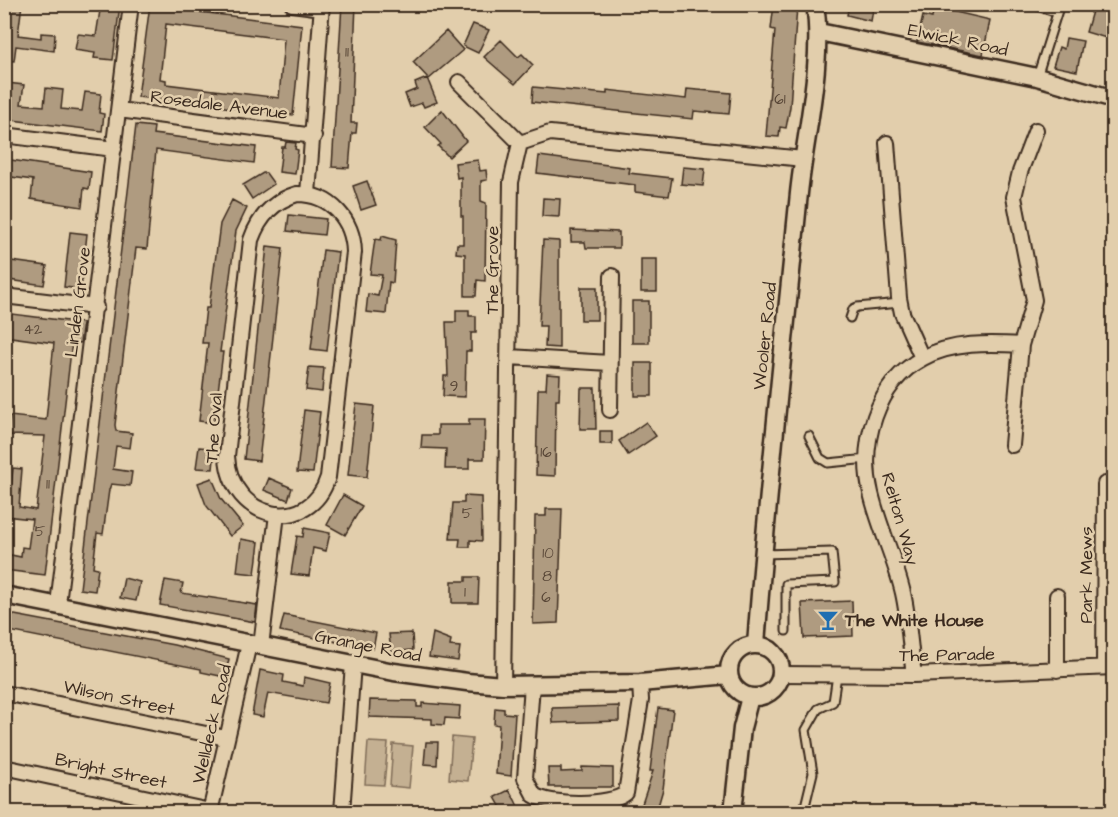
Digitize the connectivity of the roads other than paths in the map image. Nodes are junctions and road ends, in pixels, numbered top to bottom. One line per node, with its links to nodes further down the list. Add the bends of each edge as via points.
1 (131, 4): 12 (street, Linden Grove)
2 (292, 4): 6 (street)
3 (815, 4): 8 (street)
4 (1032, 4): 7 (lane)
5 (1060, 4): 7 (lane)
6 (322, 6): 15 (street)
7 (1057, 14): 9 (lane)
8 (819, 32): 9 (street, Elwick Road); 19 (street, Wooler Road)
9 (1037, 76): 11 (street, Elwick Road)
10 (459, 82): 16 (street)
11 (1113, 99)
12 (118, 110): 15 (street, Rosedale Avenue); 18 (street, Linden Grove)
13 (1036, 130): 26 (street, via 1014,197 1034,300)
14 (4, 135): 18 (street)
15 (314, 136): 20 (street)
16 (520, 143): 19 (street, via 550,132); 27 (street, The Grove, via 511,182)
17 (887, 143): 23 (street)
18 (114, 149): 24 (street, Linden Grove)
19 (803, 159): 36 (street, Wooler Road)
20 (308, 194): 35 (street, via 341,213 350,229 354,252 328,477 322,491 306,507); 35 (street, The Oval, via 289,196 268,210 260,218 251,240 227,456 229,476 240,497 251,507)
21 (612, 276): 29 (street)
22 (4, 296): 24 (street)
23 (900, 303): 25 (lane, via 857,307); 28 (street)
24 (96, 308): 39 (street, Linden Grove)
25 (850, 318)
26 (1021, 345): 28 (street, via 969,345); 32 (street)
27 (509, 357): 29 (street); 52 (street, The Grove)
28 (922, 358): 33 (street, Relton Way, via 885,393 876,413)
29 (610, 363): 30 (street)
30 (610, 410)
31 (809, 436): 33 (lane, via 820,458 828,463)
32 (1012, 445)
33 (868, 459): 49 (street, Relton Way, via 871,494 903,594)
34 (1105, 484): 44 (street, Park Mews)
35 (277, 514): 41 (street, Welldeck Road)
36 (763, 554): 40 (lane, via 832,552 836,582 786,584); 42 (street, Wooler Road)
37 (4, 595): 39 (street, Grange Road)
38 (1056, 596): 45 (street)
39 (58, 604): 41 (street, Grange Road)
40 (786, 631)
41 (255, 645): 43 (street, Grange Road); 55 (street, Welldeck Road)
42 (756, 645): 46 (street, via 737,652); 47 (street, via 773,653 780,664)
43 (353, 664): 52 (street, Grange Road); 59 (street)
44 (1108, 667): 45 (street, The Parade)
45 (1057, 670): 49 (street, The Parade)
46 (729, 675): 50 (street, Grange Road); 54 (street, via 733,686)
47 (780, 675): 48 (street, The Parade); 54 (street, via 775,688 767,694)
48 (837, 675): 49 (street, The Parade); 57 (lane, via 833,702 818,709 806,730 813,773)
49 (914, 675)
50 (640, 682): 51 (street, Grange Road); 51 (street, via 626,793 613,801 541,800 534,795 526,783)
51 (532, 685): 52 (street, Grange Road)
52 (503, 686)
53 (4, 693): 55 (street, Wilson Street)
54 (750, 697): 60 (street, via 742,728)
55 (226, 738): 58 (street, Welldeck Road)
56 (4, 767): 58 (street, Bright Street)
57 (805, 806)
58 (210, 812)
59 (342, 813)
60 (733, 813)

